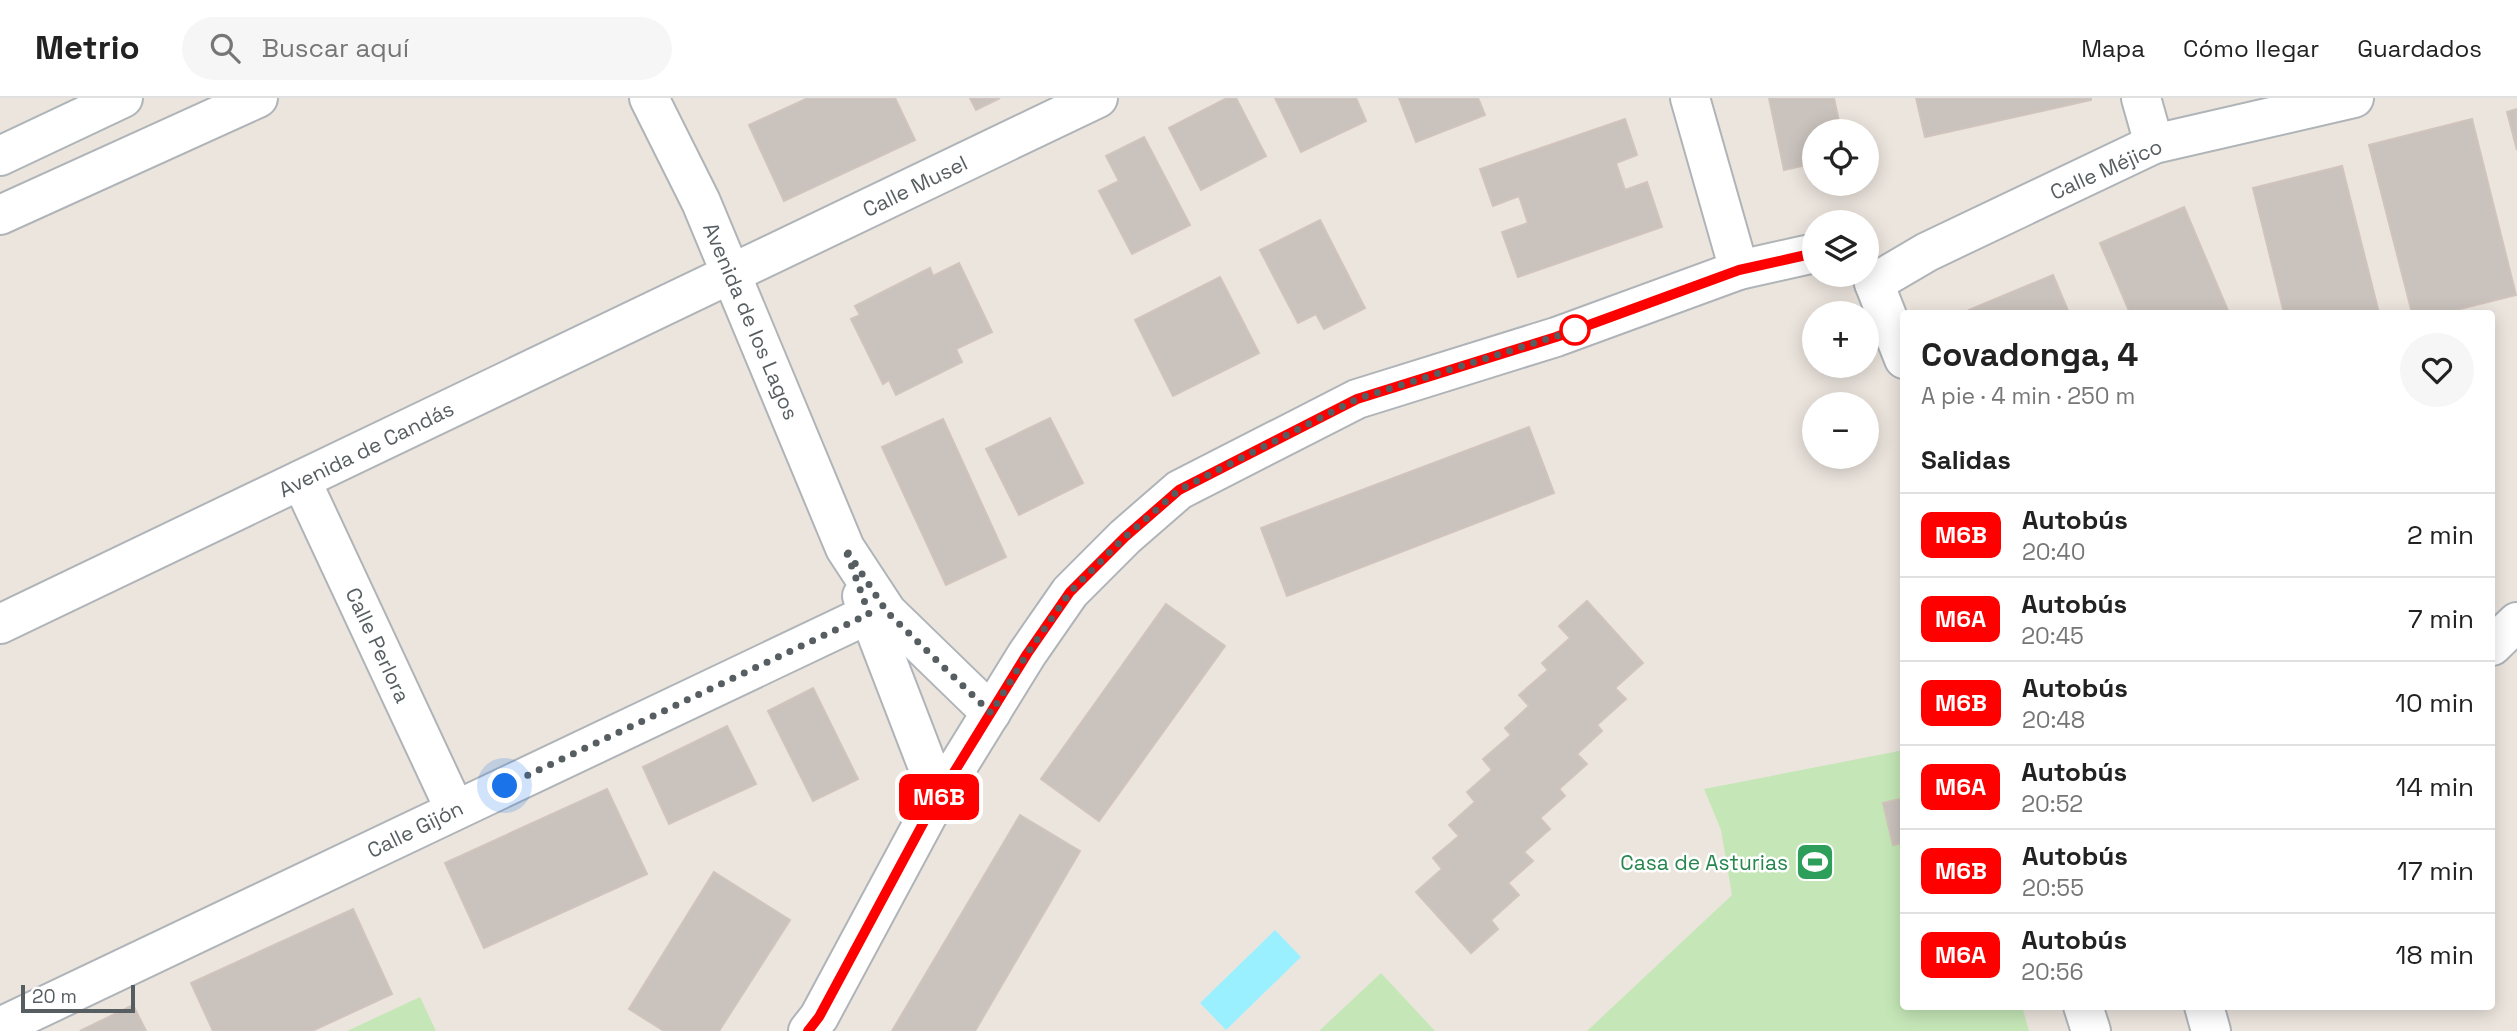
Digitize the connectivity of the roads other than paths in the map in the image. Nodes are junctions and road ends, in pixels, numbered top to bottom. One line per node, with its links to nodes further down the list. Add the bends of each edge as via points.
1 (123, 98): 9 (street)
2 (258, 98): 10 (street)
3 (649, 98): 14 (street, Avenida de los Lagos)
4 (1098, 98): 14 (street, Calle Musel)
5 (1690, 98): 12 (street)
6 (2141, 98): 8 (street)
7 (2354, 98): 8 (street, Calle Méjico)
8 (2154, 144): 13 (street, Calle Méjico)
9 (0, 156)
10 (0, 215)
11 (1802, 257): 12 (street)
12 (1739, 270): 23 (street, via 1556,337 1357,399 1179,490 1070,592)
13 (1879, 273)
14 (732, 274): 17 (street, Avenida de Candás); 18 (street, Avenida de los Lagos)
15 (1869, 287): 16 (street)
16 (1900, 351)
17 (301, 480): 21 (street, Avenida de Candás); 25 (street, Calle Perlora)
18 (845, 548): 19 (street, Avenida de los Lagos); 23 (street, Avenida de los Lagos, via 887,612)
19 (869, 614): 24 (street, Avenida de los Lagos); 25 (street, Calle Gijón)
20 (2517, 622): 22 (street)
21 (0, 624)
22 (2495, 643)
23 (991, 713): 24 (street)
24 (939, 796): 29 (street)
25 (455, 810): 28 (street, Calle Gijón)
26 (2084, 1010): 30 (street)
27 (2205, 1010): 31 (street)
28 (0, 1027)
29 (808, 1031)
30 (2091, 1031)
31 (2211, 1031)

